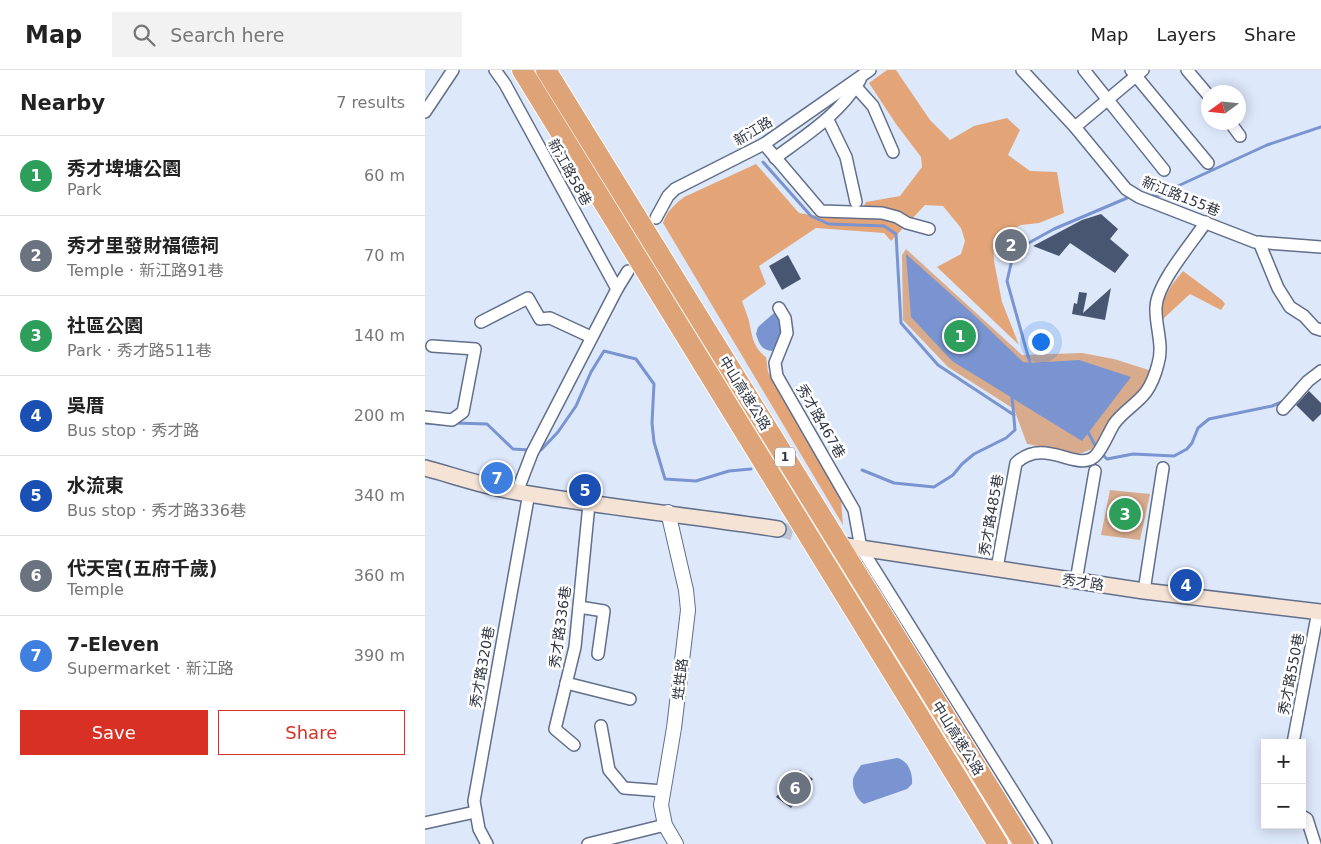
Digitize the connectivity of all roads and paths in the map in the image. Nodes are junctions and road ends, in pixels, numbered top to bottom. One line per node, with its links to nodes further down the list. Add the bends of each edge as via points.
1 (453, 70): 13 (street)
2 (495, 70): 30 (street, 新江路58巷)
3 (522, 70): 66 (highway, 中山高速公路 / 1)
4 (546, 70): 67 (highway, 中山高速公路 / 1)
5 (1022, 70): 15 (street, 新江路155巷)
6 (1084, 70): 12 (street)
7 (1187, 70): 11 (street)
8 (867, 72): 10 (street); 18 (street, 新江路)
9 (1137, 72): 12 (street); 21 (street)
10 (856, 87): 14 (street); 19 (street, via 873,106)
11 (1201, 87)
12 (1109, 99): 15 (street); 22 (street)
13 (425, 112)
14 (828, 120): 20 (street); 23 (street, via 846,156)
15 (1075, 128): 25 (street, 新江路155巷, via 1126,189)
16 (1236, 130): 17 (street)
17 (1240, 136)
18 (764, 144): 20 (street); 24 (street, 新江路, via 675,189)
19 (893, 152)
20 (775, 158): 26 (street, via 821,211 882,214)
21 (1208, 163)
22 (1163, 170)
23 (856, 202)
24 (656, 218)
25 (1206, 222): 27 (street, 新江路155巷); 47 (street, 秀才路485巷, via 1162,286 1156,306 1159,362 1147,391 1115,423 1099,450 1088,460 1034,452 1016,463)
26 (929, 229)
27 (1259, 242): 28 (street, 新江路155巷); 33 (street, via 1277,288 1290,307)
28 (1321, 248)
29 (627, 271): 30 (street)
30 (617, 289): 34 (street)
31 (779, 308): 46 (street, 秀才路467巷, via 785,318 787,333 775,363 777,376 854,510)
32 (481, 322): 34 (street, via 528,298 540,319 550,318)
33 (1321, 330)
34 (591, 337): 42 (street, via 534,449)
35 (432, 346): 38 (street, via 475,349 463,412 452,420)
36 (1321, 371): 37 (street)
37 (1283, 410)
38 (425, 417)
39 (425, 468): 42 (main road)
40 (1163, 468): 49 (street)
41 (1095, 471): 48 (street)
42 (523, 492): 43 (main road); 59 (street, 秀才路320巷, via 474,801)
43 (589, 504): 44 (main road); 50 (street, 秀才路336巷)
44 (667, 512): 45 (main road); 58 (street, 甡甡路, via 688,610 675,728)
45 (778, 529)
46 (854, 547): 47 (main road, 秀才路); 68 (street)
47 (997, 568): 48 (main road, 秀才路)
48 (1076, 582): 49 (main road, 秀才路)
49 (1144, 592): 51 (main road, 秀才路)
50 (579, 607): 52 (street, via 604,611); 53 (street, 秀才路336巷, via 575,648)
51 (1319, 612): 56 (street, 秀才路550巷)
52 (598, 654)
53 (566, 684): 54 (street); 57 (street, 秀才路336巷, via 555,729)
54 (630, 699)
55 (601, 726): 58 (street, via 609,770 624,788)
56 (1294, 739)
57 (573, 745)
58 (663, 791): 62 (street, 甡甡路, via 661,805)
59 (475, 812): 61 (street); 63 (street, 秀才路320巷)
60 (1306, 818): 69 (street)
61 (425, 822)
62 (665, 825): 64 (street); 65 (street, 甡甡路)
63 (487, 844)
64 (587, 844)
65 (676, 844)
66 (998, 844)
67 (1024, 844)
68 (1046, 844)
69 (1315, 844)

